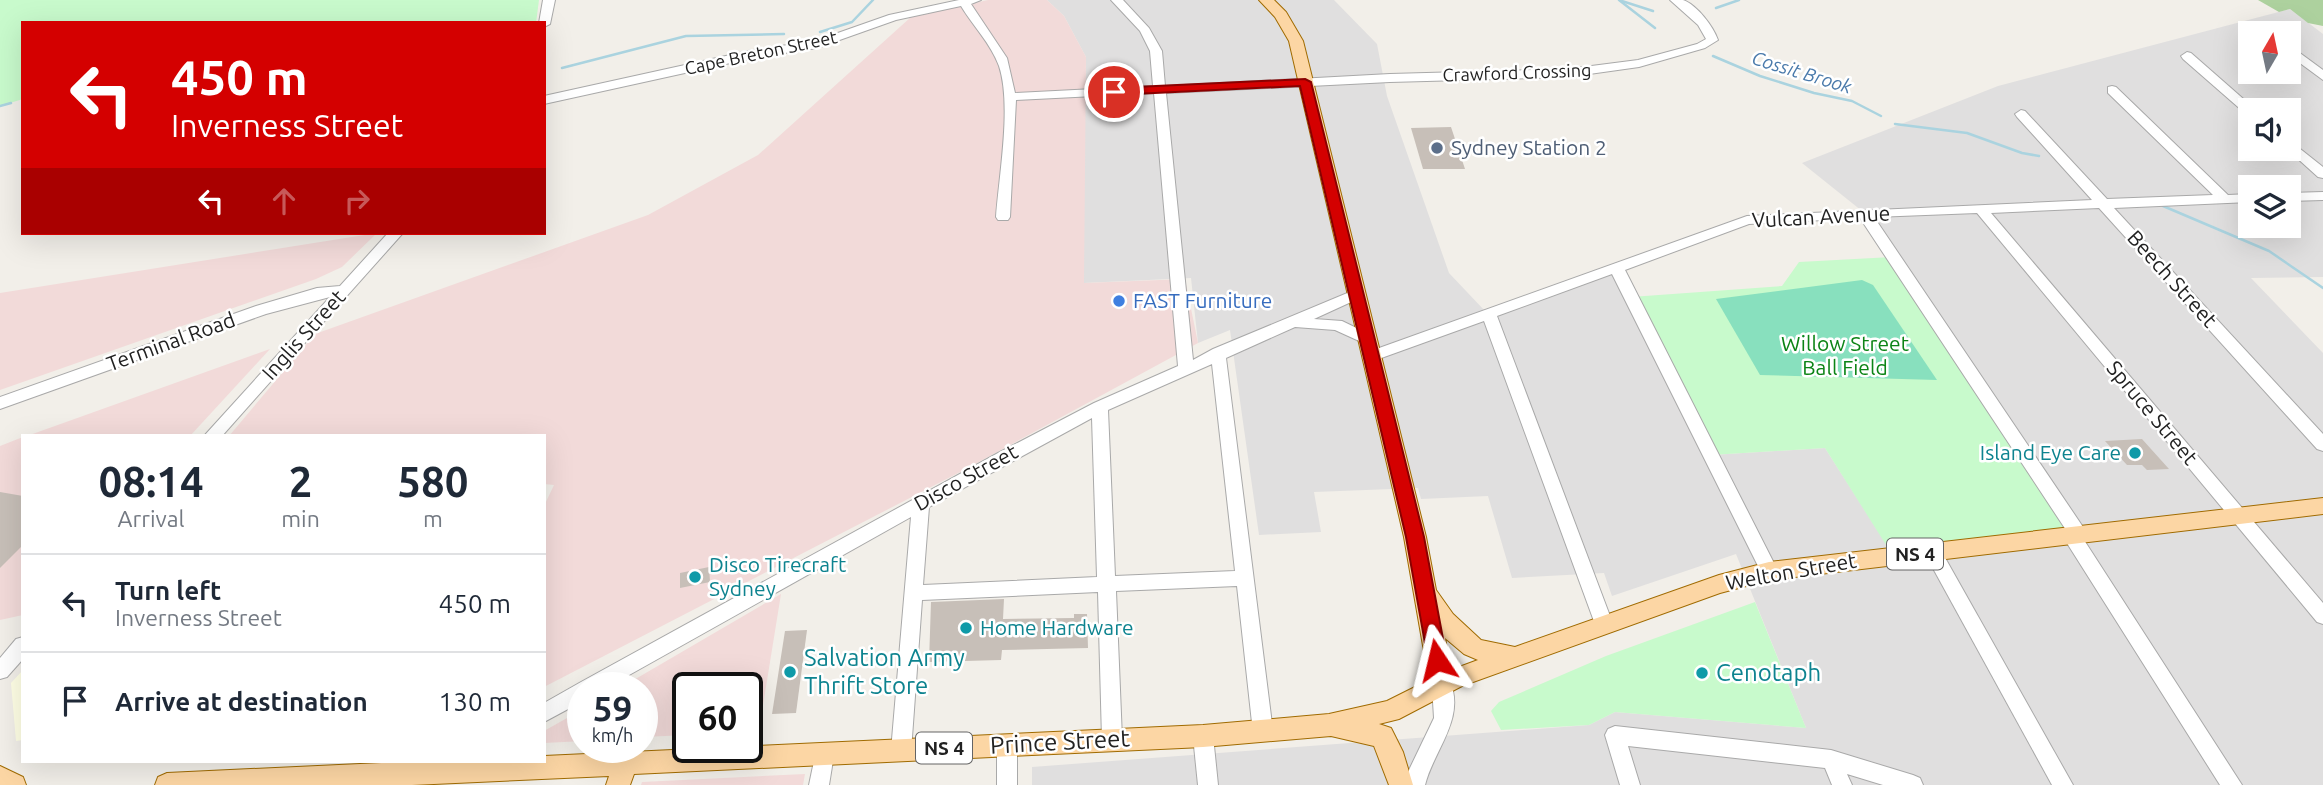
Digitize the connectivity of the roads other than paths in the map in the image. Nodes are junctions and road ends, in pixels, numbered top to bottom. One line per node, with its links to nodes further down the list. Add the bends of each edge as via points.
1 (549, 0): 6 (street)
2 (1118, 0): 11 (street, via 1154,43)
3 (1266, 0): 10 (main road, via 1290,27)
4 (1676, 0): 10 (street, Crawford Crossing, via 1710,31 1712,40 1639,63 1567,74)
5 (969, 1): 13 (street, via 1004,64); 14 (street, Cape Breton Street, via 893,17 817,44)
6 (545, 21)
7 (2187, 56): 15 (street)
8 (2301, 59): 9 (street)
9 (2323, 76)
10 (1305, 82): 11 (street); 30 (main road)
11 (1160, 89): 13 (street); 35 (street)
12 (2112, 90): 22 (street)
13 (1009, 97): 26 (street)
14 (546, 100)
15 (2238, 101)
16 (2021, 114): 23 (street, Beech Street)
17 (2301, 155): 18 (street)
18 (2323, 174)
19 (2323, 195): 20 (street)
20 (2301, 196)
21 (2238, 198): 22 (street, Vulcan Avenue)
22 (2225, 199): 23 (street, Vulcan Avenue)
23 (2104, 204): 24 (street, Vulcan Avenue); 39 (street, Beech Street)
24 (1981, 209): 25 (street, Vulcan Avenue); 42 (street, Spruce Street)
25 (1864, 213): 28 (street, Vulcan Avenue, via 1747,220); 43 (street)
26 (1003, 217)
27 (394, 235): 29 (street, Inglis Street)
28 (1617, 269): 31 (street, Vulcan Avenue); 45 (street)
29 (345, 290): 36 (street, Terminal Road, via 317,293 261,310); 38 (street, Inglis Street)
30 (1357, 294): 32 (street, Disco Street); 33 (main road)
31 (1489, 315): 33 (street, Vulcan Avenue); 51 (street)
32 (1289, 323): 33 (street, via 1337,324); 34 (street, Disco Street)
33 (1371, 348): 48 (main road)
34 (1218, 353): 35 (street, Disco Street); 46 (street)
35 (1186, 367): 37 (street, Disco Street)
36 (0, 403)
37 (1100, 407): 40 (street, Disco Street); 47 (street)
38 (214, 434)
39 (2323, 445)
40 (921, 503): 49 (street); 55 (street, Disco Street)
41 (2323, 506): 42 (main road, Welton Street / NS 4)
42 (2239, 517): 43 (main road, Welton Street / NS 4); 50 (street, Spruce Street)
43 (2075, 535): 44 (main road, Welton Street / NS 4); 81 (street)
44 (1933, 552): 45 (main road, Welton Street / NS 4); 80 (street)
45 (1769, 571): 51 (main road, Welton Street / NS 4)
46 (1244, 578): 47 (street); 60 (street)
47 (1106, 585): 49 (street); 62 (street)
48 (1424, 585): 53 (main road, via 1448,627 1464,644 1492,655); 56 (main road)
49 (914, 593): 64 (street)
50 (2323, 616)
51 (1604, 624): 53 (main road, Welton Street / NS 4)
52 (21, 647): 54 (street)
53 (1520, 656): 56 (main road, Welton Street / NS 4)
54 (0, 671)
55 (618, 672)
56 (1442, 685): 59 (main road, Prince Street / NS 4, via 1391,710); 76 (street, via 1445,719 1419,764)
57 (567, 700): 58 (street)
58 (546, 712)
59 (1329, 725): 60 (main road, Prince Street / NS 4); 75 (main road, via 1382,736)
60 (1263, 732): 61 (main road, Prince Street / NS 4)
61 (1203, 736): 62 (main road, Prince Street / NS 4); 74 (street)
62 (1112, 739): 63 (main road, Prince Street / NS 4)
63 (1007, 745): 64 (main road, Prince Street / NS 4); 73 (street)
64 (901, 751): 65 (main road, Prince Street / NS 4)
65 (824, 754): 68 (main road, Prince Street / NS 4); 72 (street)
66 (1830, 759): 77 (street, via 1615,735); 78 (street); 79 (street)
67 (458, 767): 68 (main road, Prince Street / NS 4); 71 (main road, Prince Street / NS 4)
68 (622, 774)
69 (0, 778): 70 (main road)
70 (14, 785)
71 (167, 785)
72 (819, 785)
73 (1007, 785)
74 (1208, 785)
75 (1401, 785)
76 (1415, 785)
77 (1630, 785)
78 (1842, 785)
79 (1913, 785)
80 (2063, 785)
81 (2232, 785)

